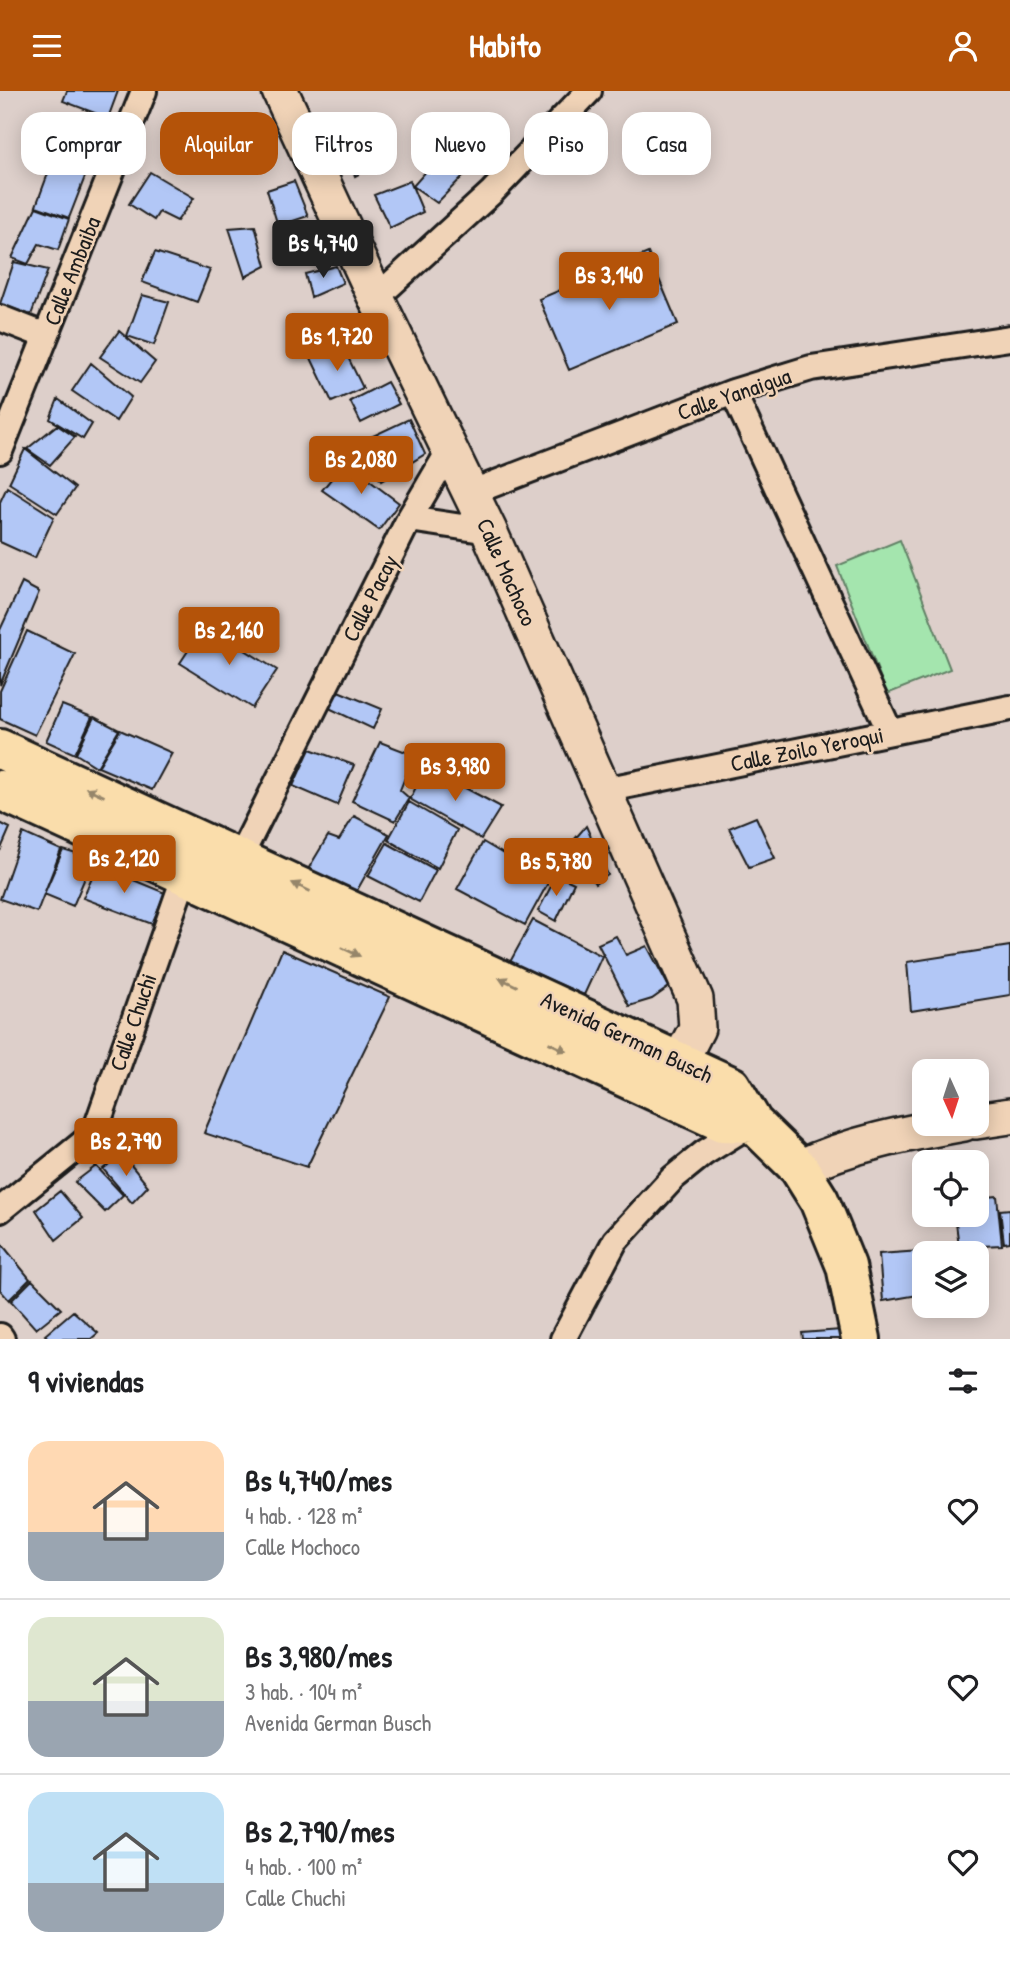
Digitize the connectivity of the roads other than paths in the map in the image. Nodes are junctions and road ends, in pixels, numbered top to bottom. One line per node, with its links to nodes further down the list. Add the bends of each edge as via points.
1 (144, 91): 6 (street, Calle Ambaiba)
2 (280, 91): 4 (street, Calle Mochoco)
3 (589, 91): 4 (street, via 492,192)
4 (376, 298): 10 (street, Calle Mochoco)
5 (0, 318): 6 (street)
6 (46, 336): 9 (street, Calle Ambaiba)
7 (1010, 338): 8 (street, Calle Yanaigua, via 811,368)
8 (733, 392): 11 (street, Calle Yanaigua); 15 (street)
9 (0, 451)
10 (449, 451): 11 (street, Calle Mochoco); 12 (street, Calle Pacay)
11 (470, 493): 13 (street, Calle Mochoco)
12 (409, 519): 13 (street); 19 (street, Calle Pacay)
13 (489, 531): 18 (street, Calle Mochoco)
14 (1010, 708): 15 (street, Calle Zoilo Yeroqui)
15 (890, 732): 18 (street, Calle Zoilo Yeroqui)
16 (0, 749): 19 (main road, Avenida German Busch, one-way to 16)
17 (0, 790): 20 (main road, Avenida German Busch)
18 (604, 790): 21 (street, Calle Mochoco, via 695,999 697,1028)
19 (239, 859): 21 (main road, Avenida German Busch, one-way to 19)
20 (185, 875): 24 (main road, Avenida German Busch, one-way to 24, via 722,1122); 27 (street, Calle Chuchi, via 94,1134)
21 (680, 1061): 24 (main road, Avenida German Busch, via 731,1086)
22 (1010, 1116): 23 (street)
23 (989, 1119)
24 (753, 1123): 26 (main road); 28 (street, via 673,1178 615,1241)
25 (912, 1133): 26 (street)
26 (799, 1168): 29 (main road, via 823,1208 846,1266)
27 (0, 1210)
28 (563, 1339)
29 (861, 1339)

